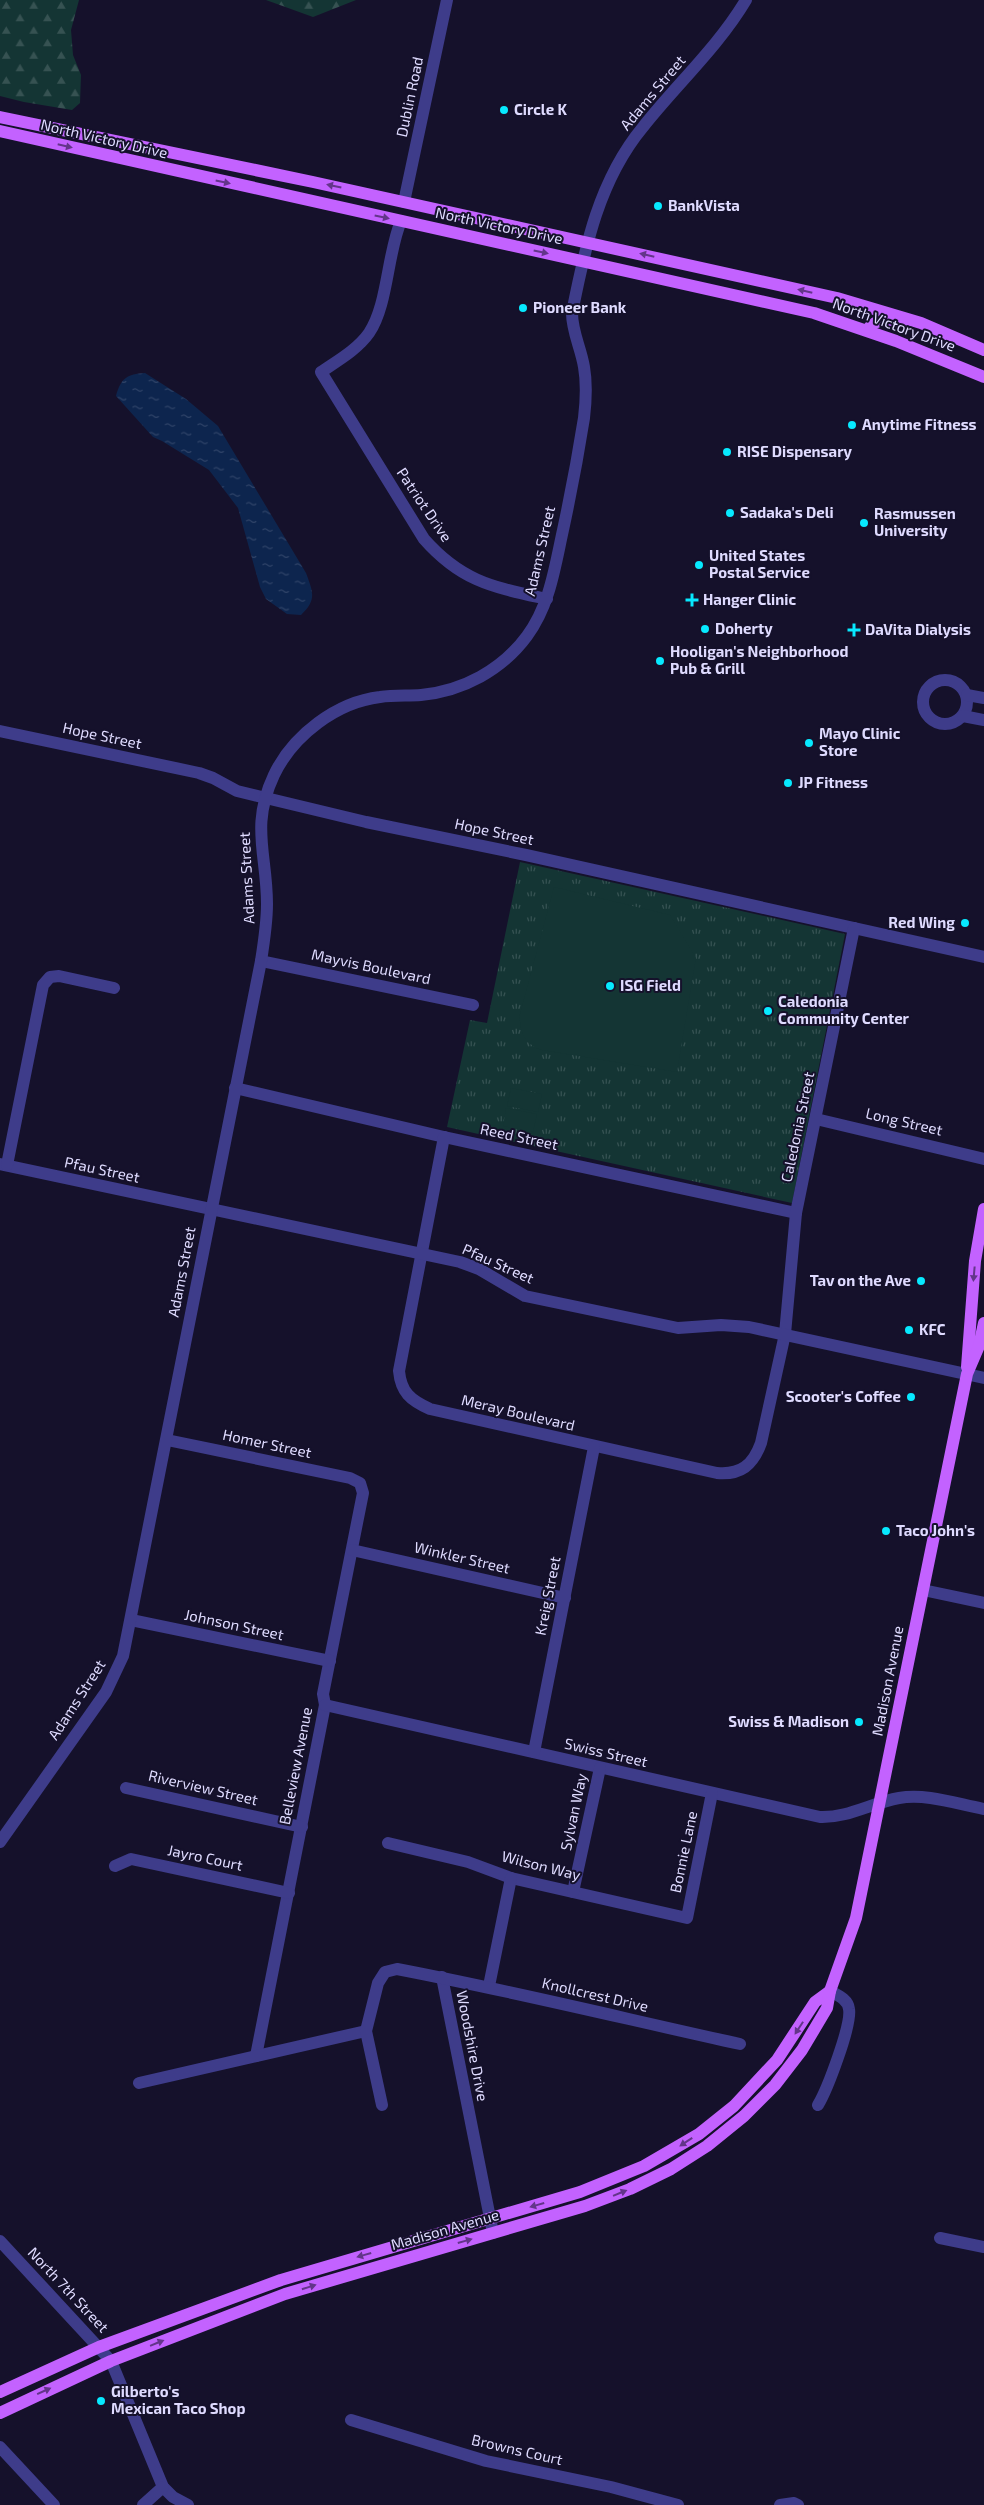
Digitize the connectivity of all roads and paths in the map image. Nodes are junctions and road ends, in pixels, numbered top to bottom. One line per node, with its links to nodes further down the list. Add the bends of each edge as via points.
1 (447, 0): 5 (street, Dublin Road)
2 (746, 0): 7 (street, Adams Street, via 712,47 638,134 618,164)
3 (0, 117): 5 (main road, North Victory Drive, one-way to 3)
4 (0, 131): 6 (main road, North Victory Drive, one-way to 6)
5 (404, 202): 7 (main road, North Victory Drive)
6 (401, 222): 8 (main road, North Victory Drive, one-way to 8); 13 (street, Patriot Drive, via 378,316 369,333 358,346 321,372 424,539 441,558 464,574 492,586)
7 (586, 241): 8 (street, Adams Street); 10 (main road, North Victory Drive, one-way to 7, via 881,310 837,298)
8 (582, 261): 9 (main road, North Victory Drive, via 814,313); 13 (street, Adams Street, via 572,326 584,365 584,418)
9 (867, 330): 10 (main road, via 872,324 889,320); 12 (main road, North Victory Drive)
10 (966, 342): 11 (main road, North Victory Drive)
11 (984, 350)
12 (984, 377)
13 (547, 599): 19 (street, Adams Street, via 527,636 502,664 480,678 452,689 380,696 357,702 315,725 292,748 275,773)
14 (967, 695): 15 (street); 16 (street, via 968,706); 16 (street, via 955,681 942,679 930,686 923,698 925,711 934,721 947,724)
15 (984, 698)
16 (963, 716): 17 (street)
17 (984, 720)
18 (0, 731): 19 (street, Hope Street, via 198,773 237,791)
19 (265, 797): 20 (street, Hope Street); 22 (street, Adams Street, via 260,826 267,910)
20 (854, 928): 21 (street, Hope Street); 26 (street, Caledonia Street)
21 (984, 957)
22 (262, 961): 24 (street, Mayvis Boulevard); 25 (street, Adams Street)
23 (114, 988): 29 (street, via 59,976 50,977 43,985)
24 (473, 1005)
25 (235, 1088): 27 (street, Reed Street); 30 (street, Adams Street)
26 (816, 1119): 28 (street, Long Street); 32 (street, Caledonia Street)
27 (444, 1137): 32 (street, Reed Street); 33 (street, Meray Boulevard)
28 (984, 1158)
29 (3, 1165): 30 (street, Pfau Street)
30 (211, 1209): 33 (street, Pfau Street); 38 (street, Adams Street)
31 (984, 1209): 36 (main road, Madison Avenue, one-way to 36, via 975,1261)
32 (796, 1214): 35 (street, Caledonia Street)
33 (421, 1252): 35 (street, Pfau Street, via 479,1270 525,1296 678,1328 721,1325); 39 (street, Meray Boulevard, via 399,1371 401,1387 418,1404 430,1410)
34 (984, 1323): 36 (main road, Madison Avenue, via 979,1346)
35 (785, 1334): 36 (street, Pfau Street); 39 (street, Meray Boulevard, via 761,1443 755,1458 745,1468 730,1474 717,1473)
36 (967, 1374): 37 (street, Pfau Street); 42 (main road, Madison Avenue)
37 (984, 1378)
38 (167, 1440): 40 (street, Homer Street, via 350,1478); 45 (street, Adams Street)
39 (594, 1447): 43 (street, Kreig Street)
40 (360, 1483): 41 (street, Belleview Avenue, via 363,1493)
41 (352, 1550): 43 (street, Winkler Street); 46 (street, Belleview Avenue)
42 (923, 1590): 44 (street); 52 (main road, Madison Avenue)
43 (565, 1598): 48 (street, Kreig Street)
44 (984, 1603)
45 (131, 1620): 46 (street, Johnson Street); 55 (street, Adams Street, via 123,1656 106,1692)
46 (330, 1661): 47 (street, Belleview Avenue, via 323,1694)
47 (325, 1706): 48 (street, Swiss Street); 54 (street, Belleview Avenue)
48 (534, 1752): 49 (street, Swiss Street)
49 (600, 1768): 51 (street, Swiss Street); 59 (street, Sylvan Way)
50 (126, 1788): 54 (street, Riverview Street)
51 (712, 1793): 52 (street, Swiss Street, via 835,1818); 61 (street, Bonnie Lane)
52 (880, 1804): 53 (street, Swiss Street, via 899,1798 921,1798); 64 (main road, Madison Avenue, via 856,1918)
53 (984, 1809)
54 (302, 1827): 60 (street, Belleview Avenue)
55 (0, 1842)
56 (388, 1843): 58 (street, Wilson Way, via 468,1862)
57 (115, 1866): 60 (street, Jayro Court, via 131,1859)
58 (511, 1878): 59 (street, Wilson Way); 63 (street)
59 (573, 1892): 61 (street, Wilson Way)
60 (289, 1893): 67 (street, Belleview Avenue)
61 (687, 1918)
62 (442, 1977): 63 (street, Knollcrest Drive); 65 (street, Woodshire Drive, via 397,1968 385,1972 378,1982); 71 (street, Woodshire Drive)
63 (490, 1986): 66 (street, Knollcrest Drive)
64 (830, 1991): 69 (street, via 844,1999 849,2008 826,2091); 71 (main road, Madison Avenue, one-way to 71, via 815,2002 764,2075 734,2106 699,2134 664,2156 624,2175); 72 (main road, Madison Avenue, one-way to 64, via 630,2189 671,2169 707,2146 744,2116 788,2070 827,2008)
65 (366, 2031): 67 (street); 70 (street)
66 (740, 2044)
67 (256, 2056): 68 (street)
68 (139, 2083)
69 (818, 2104)
70 (382, 2105)
71 (490, 2219): 72 (street, Woodshire Drive); 76 (main road, Madison Avenue, one-way to 76, via 281,2280)
72 (493, 2233): 77 (main road, Madison Avenue, one-way to 72, via 285,2294)
73 (940, 2238): 75 (street)
74 (0, 2241): 76 (street, North 7th Street)
75 (984, 2247)
76 (99, 2348): 77 (street, North 7th Street); 78 (main road, Madison Avenue)
77 (111, 2361): 79 (main road, Madison Avenue, one-way to 77); 82 (street)
78 (0, 2392)
79 (0, 2412)
80 (351, 2420): 86 (street, Browns Court, via 486,2461 611,2487)
81 (0, 2447): 83 (street)
82 (163, 2487): 84 (street); 85 (street)
83 (54, 2505)
84 (143, 2505)
85 (188, 2505)
86 (678, 2505)
87 (780, 2505): 88 (street)
88 (798, 2505)

